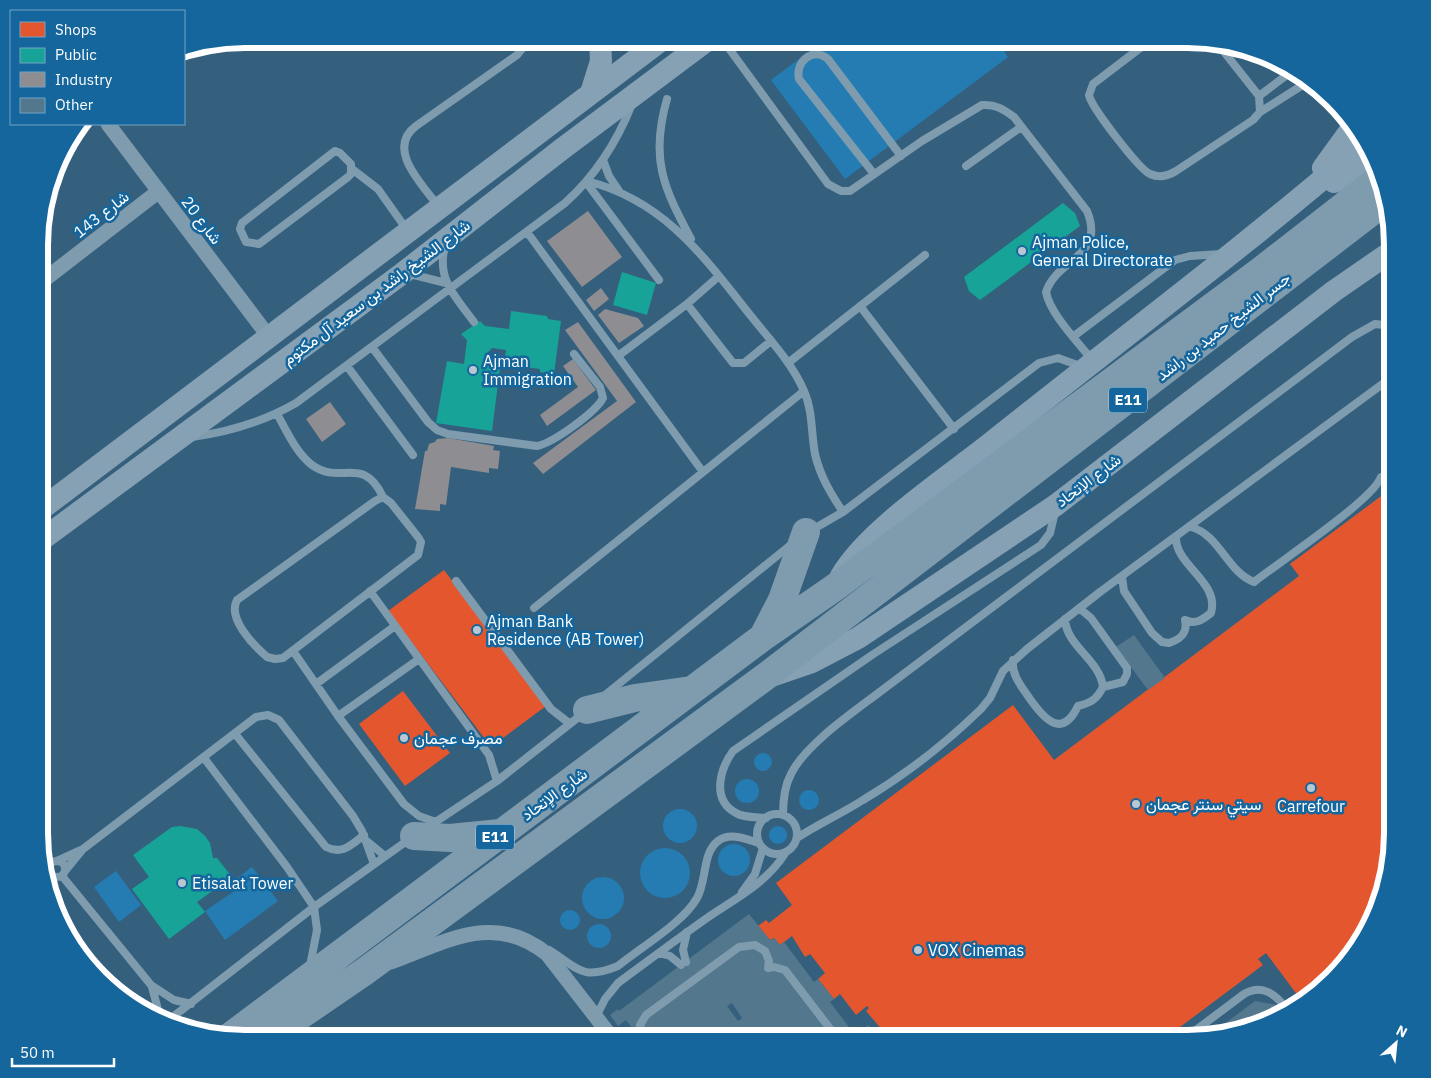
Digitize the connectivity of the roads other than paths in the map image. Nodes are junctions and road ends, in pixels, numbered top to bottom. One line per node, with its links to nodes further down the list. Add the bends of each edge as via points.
1 (522, 48): 33 (lane, via 405,136 405,158)
2 (600, 48): 11 (main road, via 601,61)
3 (638, 48): 11 (main road, شارع الشيخ راشد بن سعيد آل مكتوم)
4 (641, 48): 19 (main road, via 645,60 640,73 584,121)
5 (697, 48): 12 (main road, شارع الشيخ راشد بن سعيد آل مكتوم)
6 (729, 48): 26 (lane, via 828,184 841,191 850,191)
7 (1140, 48): 15 (lane, via 1093,84 1089,95 1096,111 1146,172 1157,176 1170,175 1253,120)
8 (1223, 51): 13 (lane)
9 (1287, 75): 13 (lane)
10 (1302, 85): 15 (lane)
11 (591, 93): 33 (main road, شارع الشيخ راشد بن سعيد آل مكتوم)
12 (636, 95): 19 (main road, شارع الشيخ راشد بن سعيد آل مكتوم); 22 (lane)
13 (1259, 96): 15 (lane)
14 (667, 99): 38 (lane, via 659,136 662,174 674,210)
15 (1260, 112)
16 (109, 125): 29 (street, شارع 20)
17 (1021, 127): 21 (lane, via 1002,108 982,105); 24 (lane); 53 (lane, via 1087,211 1091,222 1090,242 1085,250 1052,280 1046,292 1047,300)
18 (1349, 133): 31 (main road)
19 (562, 149): 36 (main road, شارع الشيخ راشد بن سعيد آل مكتوم)
20 (1359, 149): 31 (main road, شارع الإتحاد)
21 (900, 156): 26 (lane); 26 (lane, via 828,59 813,54 801,62 799,79)
22 (603, 160): 27 (lane); 30 (lane)
23 (1367, 165): 31 (main road)
24 (966, 166)
25 (352, 169): 25 (lane, via 340,152 330,153 247,218 240,229 241,236 252,244 259,244 348,177); 34 (lane, via 378,189)
26 (874, 174)
27 (587, 182): 30 (lane); 35 (lane, via 565,204); 46 (lane)
28 (1374, 183): 78 (highway, جسر الشيخ حميد بن راشد / E11)
29 (158, 191): 45 (street, شارع 143); 54 (street, شارع 20)
30 (619, 191): 38 (lane, via 658,214)
31 (1297, 202): 39 (main road, شارع الإتحاد)
32 (1380, 205): 83 (highway, جسر الشيخ حميد بن راشد / E11)
33 (439, 208): 34 (main road, شارع الشيخ راشد بن سعيد آل مكتوم)
34 (408, 232): 54 (main road, شارع الشيخ راشد بن سعيد آل مكتوم)
35 (527, 232): 47 (lane); 58 (lane)
36 (448, 238): 43 (main road, شارع الشيخ راشد بن سعيد آل مكتوم); 47 (lane, via 443,260)
37 (1384, 243): 48 (main road, via 1340,280)
38 (694, 246): 44 (lane)
39 (1233, 253): 53 (lane, via 1175,260); 60 (main road, شارع الإتحاد)
40 (925, 255): 50 (lane)
41 (1384, 257): 48 (main road, شارع الإتحاد)
42 (1384, 266): 48 (main road)
43 (403, 273): 47 (lane); 66 (main road, شارع الشيخ راشد بن سعيد آل مكتوم)
44 (719, 276): 49 (lane); 55 (lane)
45 (48, 277)
46 (659, 280)
47 (448, 286): 51 (lane); 56 (lane)
48 (1334, 292): 72 (main road, شارع الإتحاد)
49 (687, 304): 55 (lane, via 733,363 744,363); 58 (lane)
50 (860, 306): 59 (lane); 65 (lane)
51 (474, 322)
52 (1384, 325): 101 (lane, via 1375,324 1352,337 834,728 791,772)
53 (1074, 336): 60 (lane)
54 (269, 337): 71 (main road, شارع الشيخ راشد بن سعيد آل مكتوم)
55 (771, 341): 59 (lane)
56 (372, 347): 57 (lane, via 437,430 538,446 550,442 596,408 603,398 600,387); 61 (lane)
57 (574, 354)
58 (618, 356): 68 (lane)
59 (788, 363): 63 (lane)
60 (1089, 365): 65 (lane, via 1058,358 1039,363); 81 (main road, شارع الإتحاد, via 879,532 845,569)
61 (347, 366): 64 (lane); 67 (lane)
62 (1384, 387): 74 (lane)
63 (804, 391): 68 (lane); 73 (lane, via 815,454 822,475)
64 (276, 414): 66 (lane, via 238,429); 70 (lane, via 299,452 313,466 331,472 367,475 377,484)
65 (954, 429): 73 (lane)
66 (178, 440): 76 (main road, شارع الشيخ راشد بن سعيد آل مكتوم)
67 (413, 455)
68 (703, 472): 84 (lane)
69 (1384, 477): 74 (lane, via 1353,508 1254,582 1241,575 1207,535)
70 (383, 497): 82 (lane, via 421,542 418,555); 89 (lane, via 234,605 235,618 260,652 275,659)
71 (48, 504)
72 (1056, 505): 92 (main road, شارع الإتحاد, via 858,638 812,662); 102 (lane, via 1050,533 1041,545 872,654 733,751 721,773 721,796 736,813)
73 (843, 512): 75 (lane)
74 (1191, 526): 77 (lane)
75 (806, 532): 88 (highway, via 782,600); 97 (lane)
76 (48, 535)
77 (1176, 538): 79 (lane); 79 (lane, via 1178,548 1208,590 1212,601 1211,613 1202,620 1185,620 1186,630 1182,637 1169,643 1156,638 1124,590)
78 (867, 564): 81 (highway, شارع الإتحاد / E11)
79 (1122, 577): 85 (lane)
80 (456, 581): 97 (lane, via 551,709)
81 (834, 588): 88 (highway, شارع الإتحاد / E11)
82 (370, 591): 87 (lane); 89 (lane)
83 (873, 596): 92 (highway, شارع الإتحاد / E11)
84 (534, 608)
85 (1079, 608): 86 (lane); 94 (lane, via 1091,618 1127,668 1123,682)
86 (1065, 619): 91 (lane); 94 (lane, via 1069,633 1099,670)
87 (396, 626): 90 (lane); 93 (lane)
88 (763, 637): 95 (highway, شارع الإتحاد / E11)
89 (293, 651): 93 (lane)
90 (419, 659): 96 (lane); 100 (lane, via 489,755)
91 (1013, 660): 94 (lane, via 1017,679 1047,720 1054,724 1070,720 1078,706 1092,702); 107 (lane, via 997,681 986,704 971,719 874,794)
92 (765, 677): 121 (highway, شارع الإتحاد / E11)
93 (316, 684): 96 (lane)
94 (1103, 687)
95 (695, 689): 97 (highway, via 635,698); 104 (highway, شارع الإتحاد / E11)
96 (338, 716): 103 (lane, via 404,804 419,816)
97 (578, 716): 100 (lane)
98 (236, 734): 99 (lane); 106 (lane, via 326,846 332,850 346,848); 106 (lane, via 262,715 274,716)
99 (204, 758): 109 (lane); 117 (lane)
100 (498, 781): 103 (lane)
101 (783, 815): 102 (lane); 107 (lane, via 792,822)
102 (766, 818): 108 (lane, via 758,829)
103 (436, 822): 105 (lane)
104 (501, 832): 105 (highway, via 450,838); 122 (highway, شارع الإتحاد / E11)
105 (414, 836): 111 (lane)
106 (365, 837): 111 (lane); 113 (lane)
107 (797, 838): 110 (lane)
108 (761, 845): 110 (lane, via 770,853); 116 (lane, via 755,874); 119 (lane, via 730,836 718,841 710,850 703,886 689,910 618,966 606,971 582,972 550,950)
109 (83, 849): 112 (lane); 115 (lane)
110 (786, 852): 116 (lane, via 761,882)
111 (385, 856): 113 (lane)
112 (58, 861): 114 (lane); 115 (lane, via 64,866)
113 (374, 864): 117 (lane)
114 (50, 865)
115 (57, 876): 123 (lane)
116 (739, 896): 118 (lane)
117 (314, 907): 122 (lane, via 315,947); 124 (lane)
118 (688, 932): 120 (lane); 120 (lane, via 682,950 683,963)
119 (533, 944): 121 (street, via 517,935 481,932); 128 (street, via 547,954)
120 (659, 953): 128 (lane, via 618,983 604,999)
121 (364, 972): 130 (highway, شارع الإتحاد / E11)
122 (305, 980): 129 (highway, شارع الإتحاد / E11)
123 (151, 985): 124 (lane, via 174,1000); 126 (lane)
124 (192, 1004): 127 (lane)
125 (1284, 1005): 134 (lane, via 1275,995 1265,990 1254,990)
126 (159, 1011)
127 (173, 1017)
128 (596, 1017): 131 (street)
129 (239, 1030)
130 (279, 1030)
131 (606, 1030)
132 (641, 1030): 133 (lane, via 640,1025 646,1016 739,947 750,944 760,947 768,956 768,968 785,970)
133 (831, 1030)
134 (1196, 1030)

